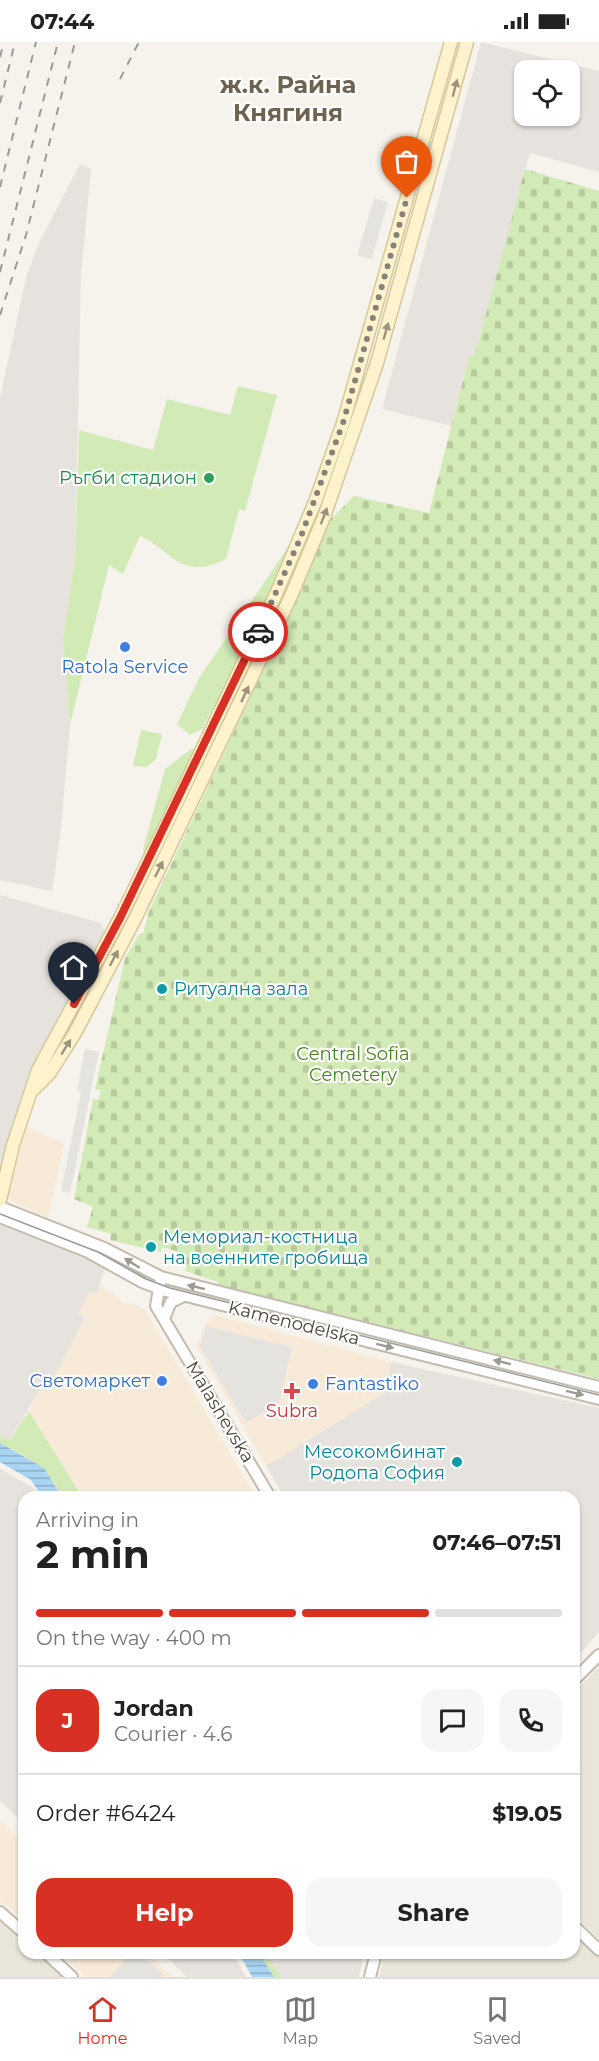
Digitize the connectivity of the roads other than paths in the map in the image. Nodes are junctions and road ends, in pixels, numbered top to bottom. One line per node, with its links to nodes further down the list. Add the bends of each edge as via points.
1 (452, 42): 3 (main road, via 343,423 300,539)
2 (467, 42): 4 (main road, one-way to 2, via 291,596 356,429)
3 (205, 745): 4 (main road); 5 (main road, via 120,918 42,1062)
4 (217, 752): 5 (main road, one-way to 4, via 49,1074 75,1033)
5 (30, 1093): 6 (main road)
6 (0, 1200)
7 (0, 1207): 10 (street, Kamenodelska, one-way to 7, via 104,1248)
8 (0, 1217): 9 (street, Kamenodelska, via 93,1254)
9 (135, 1277): 10 (street, Kamenodelska); 12 (street, Malashevska)
10 (163, 1284): 11 (street, Kamenodelska); 12 (street); 13 (street, Malashevska); 15 (street, Kamenodelska, one-way to 10)
11 (186, 1296): 13 (street, via 171,1302); 16 (street, Kamenodelska, one-way to 16)
12 (156, 1306): 14 (street, Malashevska)
13 (165, 1316): 14 (street, Malashevska)
14 (169, 1327): 17 (street, Malashevska)
15 (599, 1387)
16 (599, 1399)
17 (266, 1491)
18 (599, 1654): 19 (street)
19 (580, 1674)
20 (0, 1912): 21 (street)
21 (18, 1928)
22 (580, 1932): 23 (street)
23 (599, 1950)
24 (52, 1959): 26 (street)
25 (374, 1959): 27 (street)
26 (72, 1977)
27 (370, 1977)

